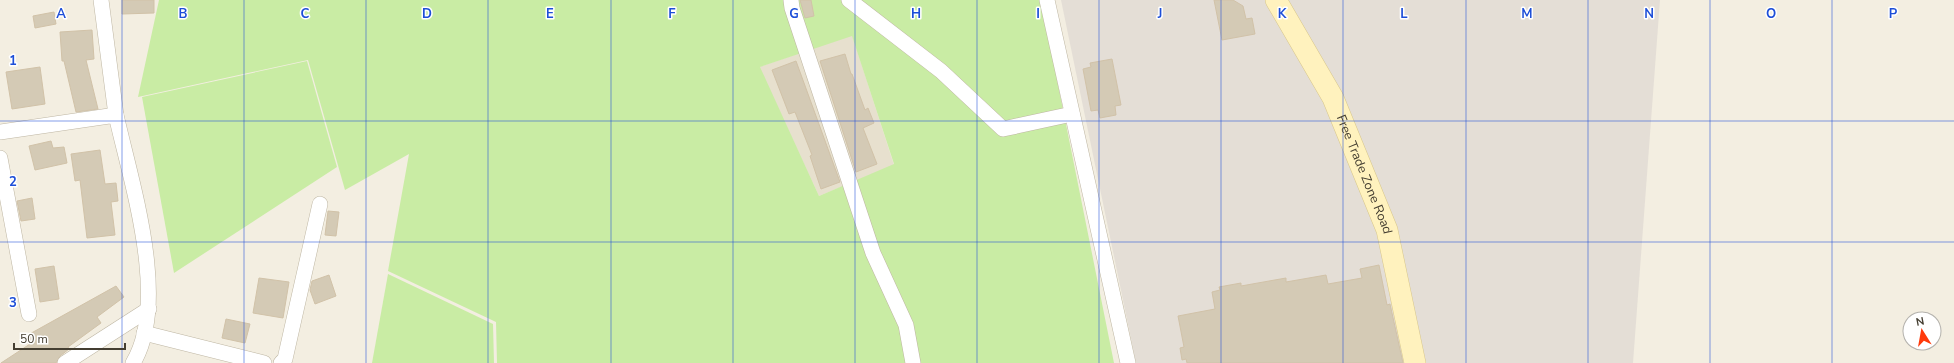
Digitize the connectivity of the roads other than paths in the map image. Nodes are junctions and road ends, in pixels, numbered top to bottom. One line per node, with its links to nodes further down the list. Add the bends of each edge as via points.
1 (101, 0): 7 (street)
2 (791, 0): 19 (street, via 873,253 906,325)
3 (849, 0): 6 (street, via 941,71 1003,129)
4 (1047, 0): 6 (street)
5 (1276, 0): 21 (street, Free Trade Zone Road, via 1333,98 1387,230)
6 (1072, 114): 20 (street)
7 (116, 116): 8 (street); 11 (street, via 146,256)
8 (0, 132)
9 (0, 158): 12 (street)
10 (320, 204): 18 (street, via 285,359)
11 (149, 309): 13 (street); 14 (street)
12 (30, 314)
13 (144, 333): 16 (street, via 140,351); 17 (street)
14 (79, 357): 15 (street)
15 (65, 363)
16 (133, 363)
17 (264, 363)
18 (281, 363)
19 (913, 363)
20 (1128, 363)
21 (1415, 363)

